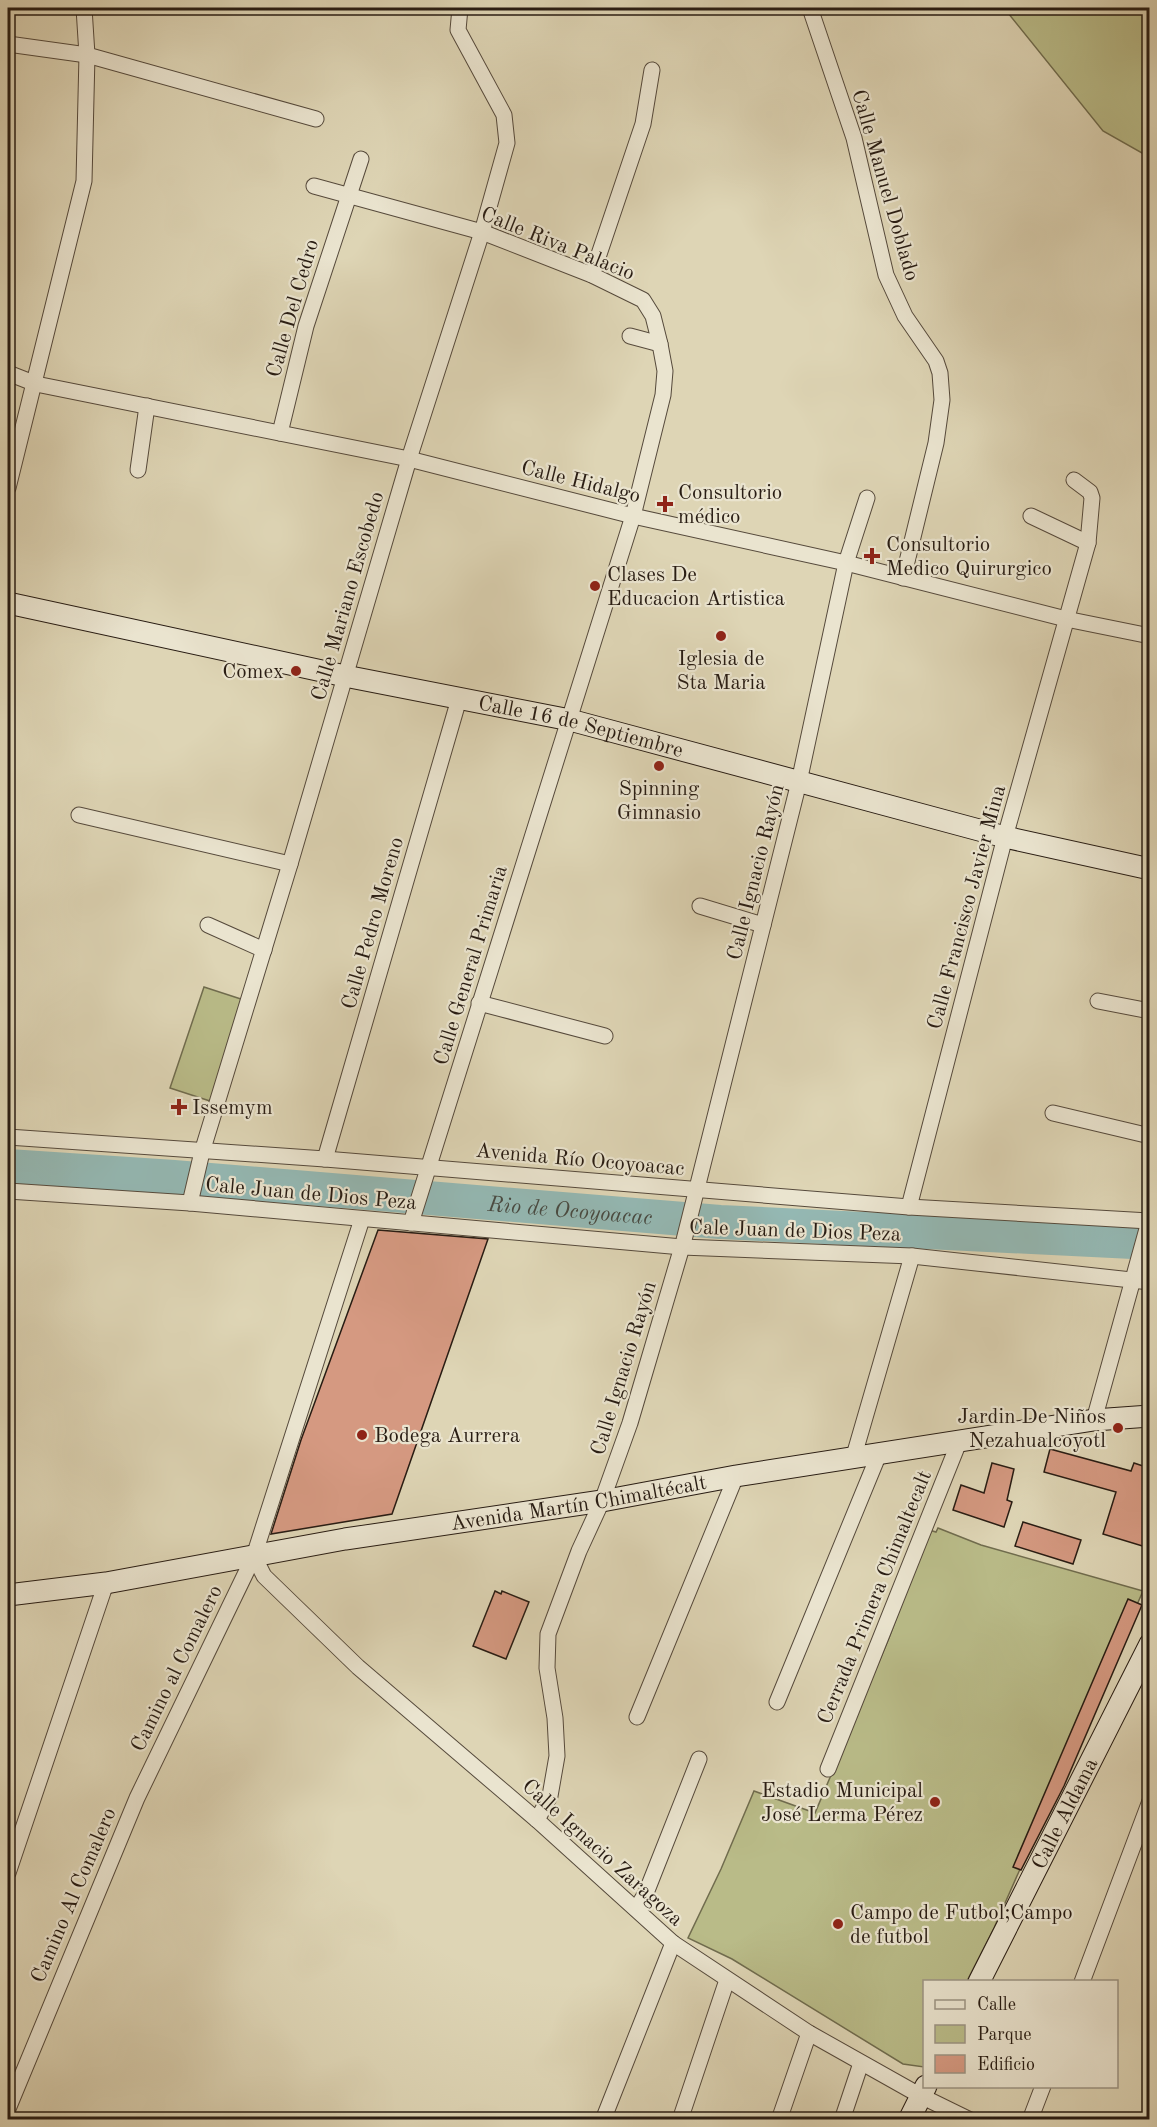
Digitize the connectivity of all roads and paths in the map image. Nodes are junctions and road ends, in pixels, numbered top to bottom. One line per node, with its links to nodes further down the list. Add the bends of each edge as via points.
1 (84, 8): 5 (street)
2 (460, 8): 11 (street, Calle Mariano Escobedo, via 458,30 504,115 506,126 507,143)
3 (810, 8): 28 (street, Calle Manuel Doblado, via 854,138 886,274 905,316 940,373 942,400 936,443)
4 (8, 44): 5 (street)
5 (87, 55): 7 (street); 16 (street, via 84,181)
6 (652, 70): 12 (street, via 643,124)
7 (316, 118)
8 (361, 159): 10 (street, Calle Del Cedro)
9 (314, 186): 10 (street, Calle Riva Palacio)
10 (348, 196): 11 (street, Calle Riva Palacio); 18 (street, Calle Del Cedro, via 306,326)
11 (482, 232): 12 (street, Calle Riva Palacio); 19 (street, Calle Mariano Escobedo)
12 (592, 275): 14 (street, Calle Riva Palacio, via 646,303)
13 (630, 336): 14 (street)
14 (660, 344): 24 (street, Calle Riva Palacio, via 665,383)
15 (8, 373): 16 (street, Calle Hidalgo)
16 (36, 384): 17 (street, Calle Hidalgo); 22 (street)
17 (147, 406): 18 (street, Calle Hidalgo); 20 (street)
18 (280, 433): 19 (street, Calle Hidalgo)
19 (409, 459): 24 (street, Calle Hidalgo); 32 (street, Calle Mariano Escobedo)
20 (138, 470)
21 (1074, 480): 26 (street, Calle Francisco Javier Mina, via 1092,498)
22 (8, 488)
23 (867, 498): 27 (street, Calle Ignacio Rayón)
24 (633, 516): 27 (street, Calle Hidalgo); 34 (street, Calle Riva Palacio)
25 (1031, 516): 26 (street)
26 (1088, 543): 30 (street, Calle Francisco Javier Mina)
27 (846, 563): 28 (street, Calle Hidalgo); 35 (street, Calle Ignacio Rayón)
28 (903, 578): 30 (street, Calle Hidalgo)
29 (8, 603): 32 (main road, Calle 16 de Septiembre)
30 (1066, 620): 31 (street, Calle Hidalgo); 37 (street, Calle Francisco Javier Mina)
31 (1149, 636)
32 (345, 676): 33 (main road, Calle 16 de Septiembre); 38 (street, Calle Mariano Escobedo)
33 (459, 699): 34 (main road, Calle 16 de Septiembre); 52 (street, Calle Pedro Moreno)
34 (570, 720): 35 (main road, Calle 16 de Septiembre); 45 (street, Calle General Primaria)
35 (799, 782): 37 (main road, Calle 16 de Septiembre); 41 (street, Calle Ignacio Rayón)
36 (79, 815): 38 (street)
37 (1005, 837): 39 (main road, Calle 16 de Septiembre); 57 (street, Calle Francisco Javier Mina)
38 (291, 864): 43 (street, Calle Mariano Escobedo)
39 (1149, 869)
40 (700, 906): 41 (street)
41 (763, 925): 55 (street, Calle Ignacio Rayón)
42 (208, 926): 43 (street)
43 (264, 950): 51 (street, Calle Mariano Escobedo)
44 (1098, 1001): 46 (street)
45 (479, 1003): 47 (street); 53 (street, Calle General Primaria)
46 (1149, 1011)
47 (605, 1036)
48 (1053, 1113): 49 (street)
49 (1149, 1136)
50 (8, 1137): 51 (street, Avenida Río Ocoyoacac)
51 (201, 1156): 52 (street, Avenida Río Ocoyoacac); 56 (street, Calle Mariano Escobedo)
52 (325, 1159): 53 (street, Avenida Río Ocoyoacac)
53 (428, 1175): 55 (street, Avenida Río Ocoyoacac); 59 (street, Calle General Primaria)
54 (8, 1191): 56 (street, Cale Juan de Dios Peza)
55 (697, 1194): 57 (street, Avenida Río Ocoyoacac); 62 (street, Calle Ignacio Rayón)
56 (191, 1199): 58 (street, Cale Juan de Dios Peza)
57 (909, 1206): 60 (street, Avenida Río Ocoyoacac)
58 (362, 1218): 59 (street, Cale Juan de Dios Peza); 73 (street, Camino al Comalero)
59 (412, 1220): 62 (street, Cale Juan de Dios Peza)
60 (1149, 1220): 61 (street)
61 (1146, 1241): 64 (street)
62 (683, 1244): 63 (street, Cale Juan de Dios Peza); 72 (street, Calle Ignacio Rayón, via 630,1424)
63 (912, 1256): 64 (street, Cale Juan de Dios Peza); 70 (street)
64 (1131, 1280): 65 (street, Cale Juan de Dios Peza); 67 (street)
65 (1149, 1282)
66 (1149, 1416): 67 (main road, Avenida Martín Chimaltécalt)
67 (1095, 1420): 68 (main road, Avenida Martín Chimaltécalt)
68 (959, 1442): 69 (main road, Avenida Martín Chimaltécalt); 80 (street, Cerrada Primera Chimaltecalt)
69 (879, 1454): 70 (main road, Avenida Martín Chimaltécalt); 77 (street)
70 (853, 1458): 71 (main road, Avenida Martín Chimaltécalt)
71 (735, 1476): 72 (main road, Avenida Martín Chimaltécalt); 78 (street)
72 (602, 1501): 73 (main road, Avenida Martín Chimaltécalt); 83 (street, Calle Ignacio Rayón, via 548,1634 547,1668 557,1756 550,1796)
73 (254, 1556): 74 (main road, Avenida Martín Chimaltécalt); 81 (street, Camino al Comalero); 83 (street, Calle Ignacio Zaragoza, via 264,1576 358,1667)
74 (106, 1583): 75 (main road, Avenida Martín Chimaltécalt); 84 (street)
75 (8, 1595)
76 (1149, 1644): 88 (main road, Calle Aldama)
77 (777, 1702)
78 (638, 1717)
79 (699, 1760): 85 (street)
80 (828, 1769)
81 (137, 1798): 94 (street, Camino Al Comalero)
82 (1149, 1801): 89 (street)
83 (537, 1820): 85 (street, Calle Ignacio Zaragoza)
84 (8, 1873)
85 (636, 1910): 86 (street, Calle Ignacio Zaragoza)
86 (674, 1943): 87 (street, Calle Ignacio Zaragoza); 95 (street)
87 (727, 1980): 90 (street, Calle Ignacio Zaragoza); 96 (street)
88 (980, 1980)
89 (1083, 1980)
90 (809, 2033): 91 (street, Calle Ignacio Zaragoza); 97 (street)
91 (861, 2063): 93 (street, Calle Ignacio Zaragoza); 98 (street)
92 (1042, 2088): 101 (street)
93 (924, 2091): 99 (main road); 100 (street, Calle Ignacio Zaragoza)
94 (8, 2109)
95 (603, 2120)
96 (680, 2120)
97 (779, 2120)
98 (842, 2120)
99 (909, 2120)
100 (970, 2120)
101 (1030, 2120)

